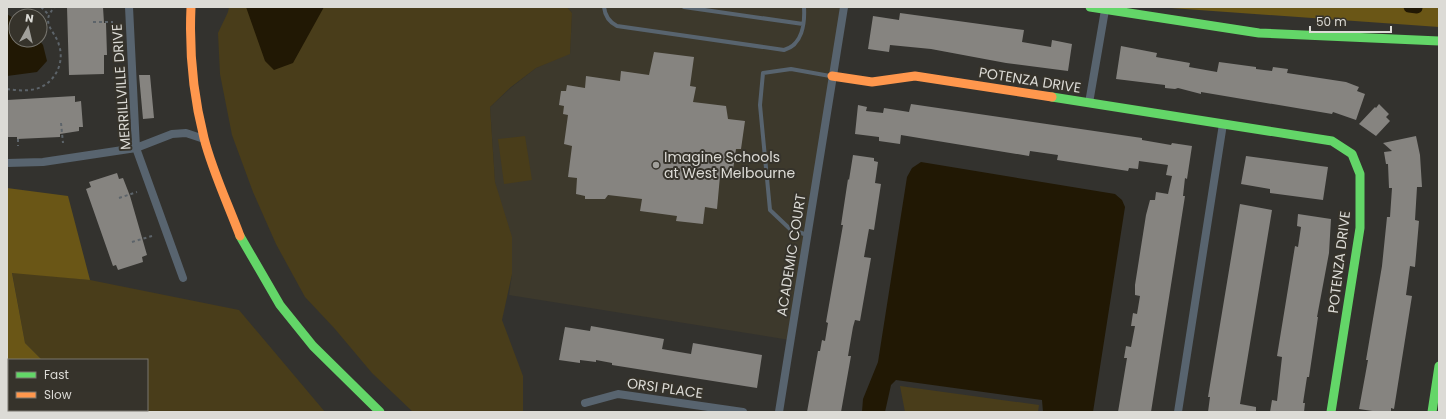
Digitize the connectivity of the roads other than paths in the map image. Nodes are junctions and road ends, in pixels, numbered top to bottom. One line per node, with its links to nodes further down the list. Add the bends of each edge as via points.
1 (129, 7): 15 (street, MERRILLVILLE DRIVE)
2 (190, 7): 14 (street, via 193,87)
3 (604, 7): 9 (lane, via 611,24 617,26 777,50 789,49 797,43)
4 (684, 7): 9 (lane)
5 (804, 7): 9 (lane)
6 (844, 7): 11 (street, ACADEMIC COURT)
7 (1090, 7): 8 (street)
8 (1105, 10): 10 (street, via 1259,33); 12 (street)
9 (804, 24)
10 (1439, 41)
11 (832, 76): 12 (street, POTENZA DRIVE, via 872,82 915,76); 17 (street, ACADEMIC COURT); 17 (lane, via 791,69 763,73 760,105 770,210 790,229)
12 (1089, 103): 13 (street, POTENZA DRIVE)
13 (1223, 124): 24 (street); 25 (street, POTENZA DRIVE, via 1332,141 1352,154 1360,174 1360,228)
14 (204, 139): 15 (street, via 186,133 172,134); 21 (street, via 241,239 280,305 313,346)
15 (136, 148): 16 (street, via 43,162); 18 (street, MERRILLVILLE DRIVE)
16 (7, 163)
17 (807, 235): 23 (street, ACADEMIC COURT)
18 (183, 278)
19 (1439, 366): 26 (street)
20 (586, 403): 22 (street, ORSI PLACE, via 618,394)
21 (380, 412)
22 (743, 412)
23 (779, 412)
24 (1178, 412)
25 (1331, 412)
26 (1432, 412)

